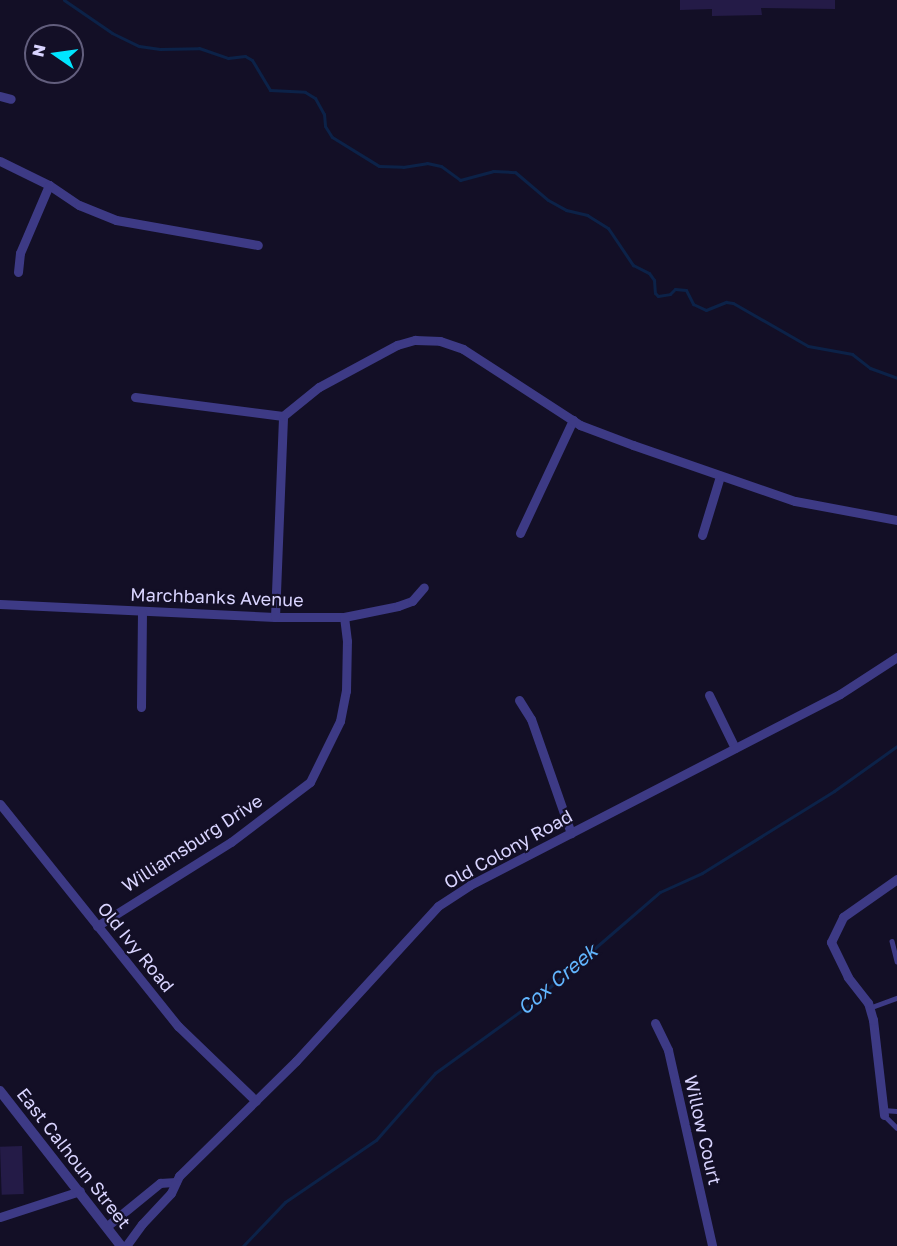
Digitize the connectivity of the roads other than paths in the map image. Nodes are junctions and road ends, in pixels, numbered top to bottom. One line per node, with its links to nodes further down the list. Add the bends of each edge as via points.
1 (0, 96): 2 (street)
2 (11, 99)
3 (0, 160): 4 (street)
4 (49, 185): 5 (street, via 79,205 116,220); 6 (street, via 20,253)
5 (258, 245)
6 (18, 272)
7 (135, 397): 8 (street)
8 (283, 416): 9 (street, via 319,387 398,345 427,340 463,349); 17 (street)
9 (573, 420): 10 (street); 12 (street)
10 (720, 476): 11 (street, via 795,501); 13 (street)
11 (897, 520)
12 (520, 533)
13 (702, 535)
14 (424, 587): 18 (street, Marchbanks Avenue, via 412,601)
15 (0, 604): 16 (street, Marchbanks Avenue)
16 (142, 612): 17 (street, Marchbanks Avenue); 22 (street)
17 (274, 617): 18 (street, Marchbanks Avenue)
18 (344, 617): 27 (street, Williamsburg Drive, via 347,641 340,721 310,782 231,842)
19 (897, 657): 23 (street, Old Colony Road, via 840,694)
20 (709, 695): 23 (street)
21 (519, 700): 25 (street, via 531,719)
22 (141, 707)
23 (735, 748): 25 (street, Old Colony Road)
24 (0, 804): 27 (street, Old Ivy Road)
25 (571, 833): 34 (street, Old Colony Road, via 470,885 438,906)
26 (897, 879): 31 (street, via 843,918 831,942)
27 (97, 926): 34 (street, Old Ivy Road, via 178,1026)
28 (892, 941): 29 (lane)
29 (897, 961)
30 (897, 998): 31 (lane)
31 (869, 1008): 36 (street)
32 (655, 1023): 44 (street, Willow Court, via 668,1050)
33 (0, 1091): 39 (street, East Calhoun Street)
34 (256, 1101): 38 (street, Old Colony Road)
35 (897, 1111): 36 (lane)
36 (884, 1112): 37 (lane)
37 (897, 1128)
38 (176, 1182): 41 (street, Old Colony Road, via 160,1183); 43 (street, Old Colony Road)
39 (80, 1191): 40 (street); 41 (street, East Calhoun Street)
40 (0, 1217)
41 (106, 1227): 42 (street, East Calhoun Street)
42 (121, 1246)
43 (126, 1246)
44 (712, 1246)

